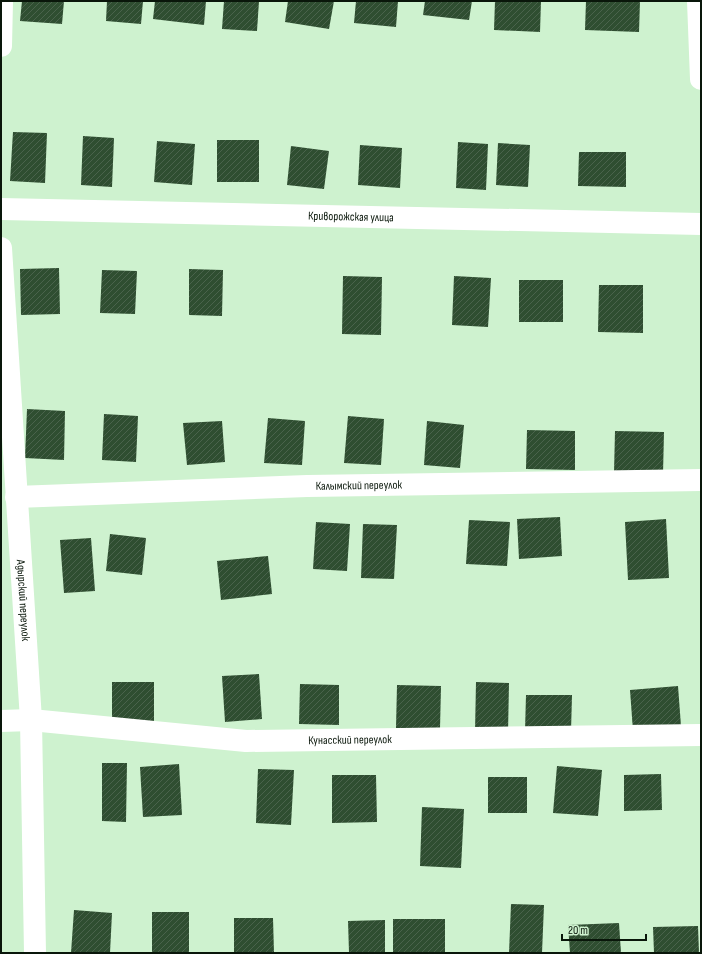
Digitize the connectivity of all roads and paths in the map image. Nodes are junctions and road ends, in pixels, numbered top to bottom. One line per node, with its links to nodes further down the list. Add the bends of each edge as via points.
1 (2, 1): 3 (street)
2 (698, 1): 4 (street)
3 (1, 46)
4 (701, 79)
5 (1, 209): 6 (street, Криворожская улица)
6 (701, 224)
7 (1, 248): 9 (street, Адырский переулок)
8 (701, 480): 9 (street, Калымский переулок, via 307,486)
9 (16, 497): 10 (street, Адырский переулок)
10 (31, 720): 11 (street, Кунасский переулок); 12 (street, Кунасский переулок, via 246,741); 13 (street, Адырский переулок)
11 (1, 721)
12 (701, 735)
13 (35, 953)

